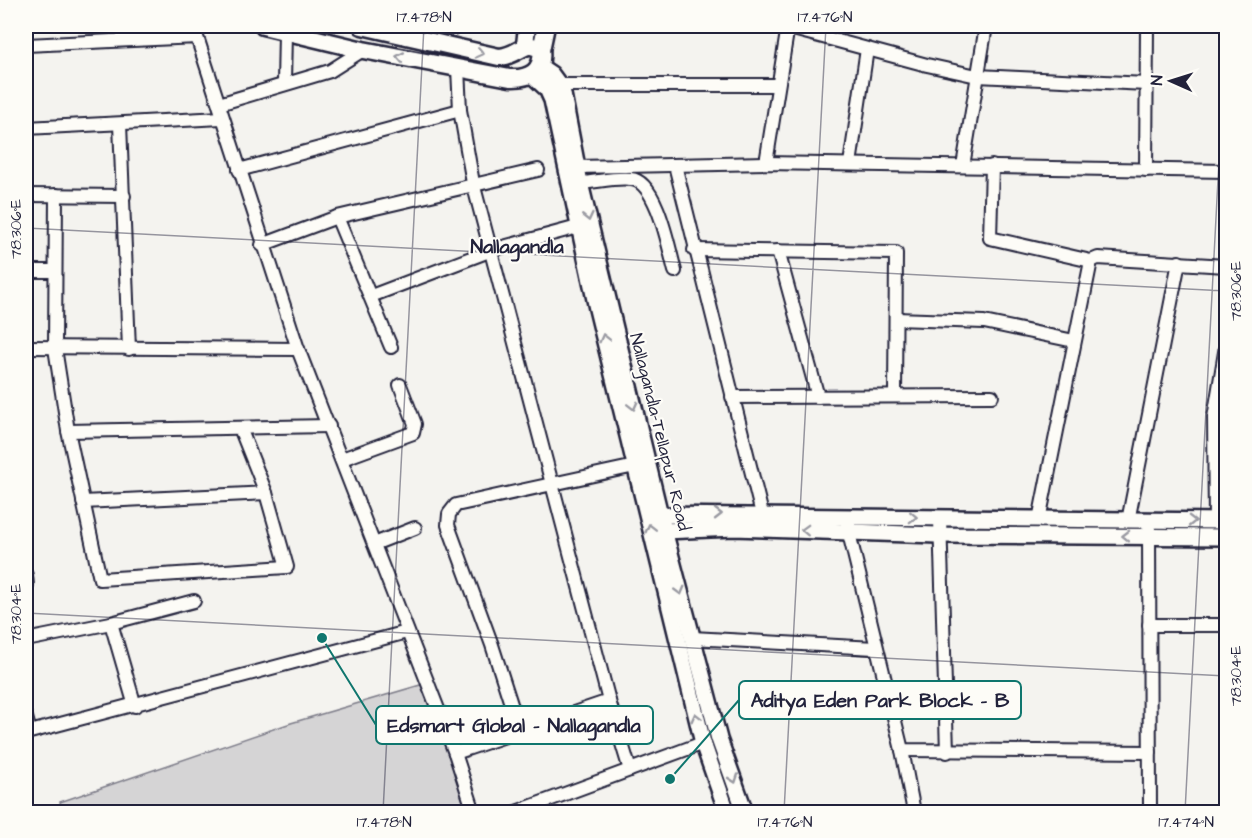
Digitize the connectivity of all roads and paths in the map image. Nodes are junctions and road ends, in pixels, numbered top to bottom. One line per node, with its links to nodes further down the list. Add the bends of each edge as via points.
1 (263, 26): 8 (main road)
2 (362, 26): 12 (main road, one-way to 12, via 499,57 516,54)
3 (527, 26): 12 (main road)
4 (546, 26): 12 (main road)
5 (786, 26): 10 (street); 18 (street)
6 (986, 26): 14 (street)
7 (1147, 26): 16 (street)
8 (285, 32): 11 (main road); 15 (street)
9 (26, 45): 19 (street, via 197,37)
10 (867, 49): 14 (street); 25 (street)
11 (363, 50): 13 (main road, one-way to 11); 15 (street, via 330,71)
12 (534, 59): 13 (main road, via 526,78); 17 (street); 40 (street, Nallagandla-Tellapur Road, via 552,100)
13 (458, 68): 20 (street)
14 (977, 76): 16 (street); 27 (street)
15 (284, 84): 19 (street)
16 (1147, 84): 32 (street)
17 (560, 85): 18 (street); 29 (street, Nallagandla-Tellapur Road)
18 (777, 85): 24 (street)
19 (219, 104): 21 (street)
20 (460, 110): 30 (street); 34 (street)
21 (222, 118): 22 (street); 30 (street)
22 (120, 124): 23 (street); 38 (street)
23 (26, 128)
24 (766, 163): 25 (street); 26 (street)
25 (850, 164): 27 (street)
26 (675, 165): 29 (street); 42 (street)
27 (963, 166): 28 (street)
28 (992, 166): 32 (street); 45 (street, via 990,238)
29 (577, 167): 35 (street, Nallagandla-Tellapur Road)
30 (239, 170): 41 (street)
31 (538, 170): 34 (street)
32 (1146, 170): 33 (street)
33 (1227, 171)
34 (472, 183): 39 (street); 43 (street)
35 (580, 183): 50 (street, via 633,178 644,184 653,197); 52 (street, Nallagandla-Tellapur Road, one-way to 52)
36 (26, 195): 37 (street)
37 (56, 195): 38 (street); 49 (street)
38 (124, 196): 59 (street)
39 (337, 217): 41 (street); 51 (street)
40 (578, 227): 43 (street); 52 (street, Nallagandla-Tellapur Road)
41 (262, 245): 60 (street)
42 (694, 249): 44 (street); 64 (street)
43 (492, 250): 51 (street); 72 (street)
44 (778, 251): 53 (street, via 896,253); 65 (street)
45 (1092, 261): 46 (street, via 1098,258); 54 (street)
46 (1179, 262): 47 (street); 79 (street)
47 (1227, 266)
48 (26, 271): 49 (street)
49 (54, 271): 58 (street)
50 (675, 271)
51 (371, 296): 56 (street)
52 (603, 308): 71 (street, Nallagandla-Tellapur Road, one-way to 52); 76 (street, Nallagandla-Tellapur Road, one-way to 76)
53 (896, 319): 54 (street, via 984,322); 62 (street)
54 (1074, 341): 78 (street)
55 (1227, 346): 66 (street)
56 (391, 347)
57 (26, 348): 58 (street)
58 (55, 348): 59 (street); 69 (street)
59 (129, 349): 60 (street)
60 (298, 349): 67 (street)
61 (400, 385): 70 (street, via 415,424 413,433)
62 (896, 396): 63 (street); 65 (street)
63 (992, 396)
64 (732, 397): 65 (street); 75 (street)
65 (818, 397)
66 (1220, 418): 80 (street)
67 (329, 426): 68 (street); 70 (street)
68 (240, 428): 69 (street); 73 (street)
69 (68, 431): 74 (street)
70 (342, 459): 87 (street)
71 (635, 466): 72 (street); 100 (street, Nallagandla-Tellapur Road, one-way to 71)
72 (552, 483): 96 (street); 99 (street, via 456,505 447,520)
73 (266, 493): 74 (street); 74 (street, via 287,567 100,579)
74 (83, 502)
75 (762, 514): 76 (street, one-way to 75); 77 (street)
76 (660, 515): 84 (street, Nallagandla-Tellapur Road)
77 (846, 515): 81 (street, one-way to 81); 85 (street)
78 (1039, 520): 79 (street); 81 (street)
79 (1128, 521): 83 (street)
80 (1221, 521): 83 (street, one-way to 80)
81 (941, 526): 83 (street, one-way to 81); 85 (street); 102 (street)
82 (415, 528): 87 (street)
83 (1149, 529): 86 (street); 90 (street)
84 (664, 531): 85 (street, one-way to 84, via 734,528); 93 (street, Nallagandla-Tellapur Road, one-way to 93)
85 (848, 532): 95 (street)
86 (1227, 537)
87 (374, 544): 92 (street)
88 (194, 601): 89 (street)
89 (111, 623): 94 (street); 97 (street)
90 (1149, 625): 91 (street); 103 (street)
91 (1227, 625)
92 (407, 632): 97 (street); 104 (street)
93 (692, 638): 95 (street); 110 (street, Nallagandla-Tellapur Road, one-way to 110, via 719,739)
94 (26, 640)
95 (875, 648): 101 (street)
96 (609, 701): 99 (street); 105 (street)
97 (135, 706): 98 (street, via 30,732)
98 (26, 717)
99 (520, 732): 104 (street)
100 (703, 743): 105 (street); 109 (street, Nallagandla-Tellapur Road)
101 (902, 750): 102 (street); 111 (street)
102 (947, 752): 103 (street)
103 (1150, 752): 112 (street)
104 (454, 753): 107 (street)
105 (630, 770): 106 (street)
106 (547, 807): 108 (street)
107 (474, 813)
108 (516, 813)
109 (727, 813)
110 (745, 813)
111 (914, 813)
112 (1150, 813)

